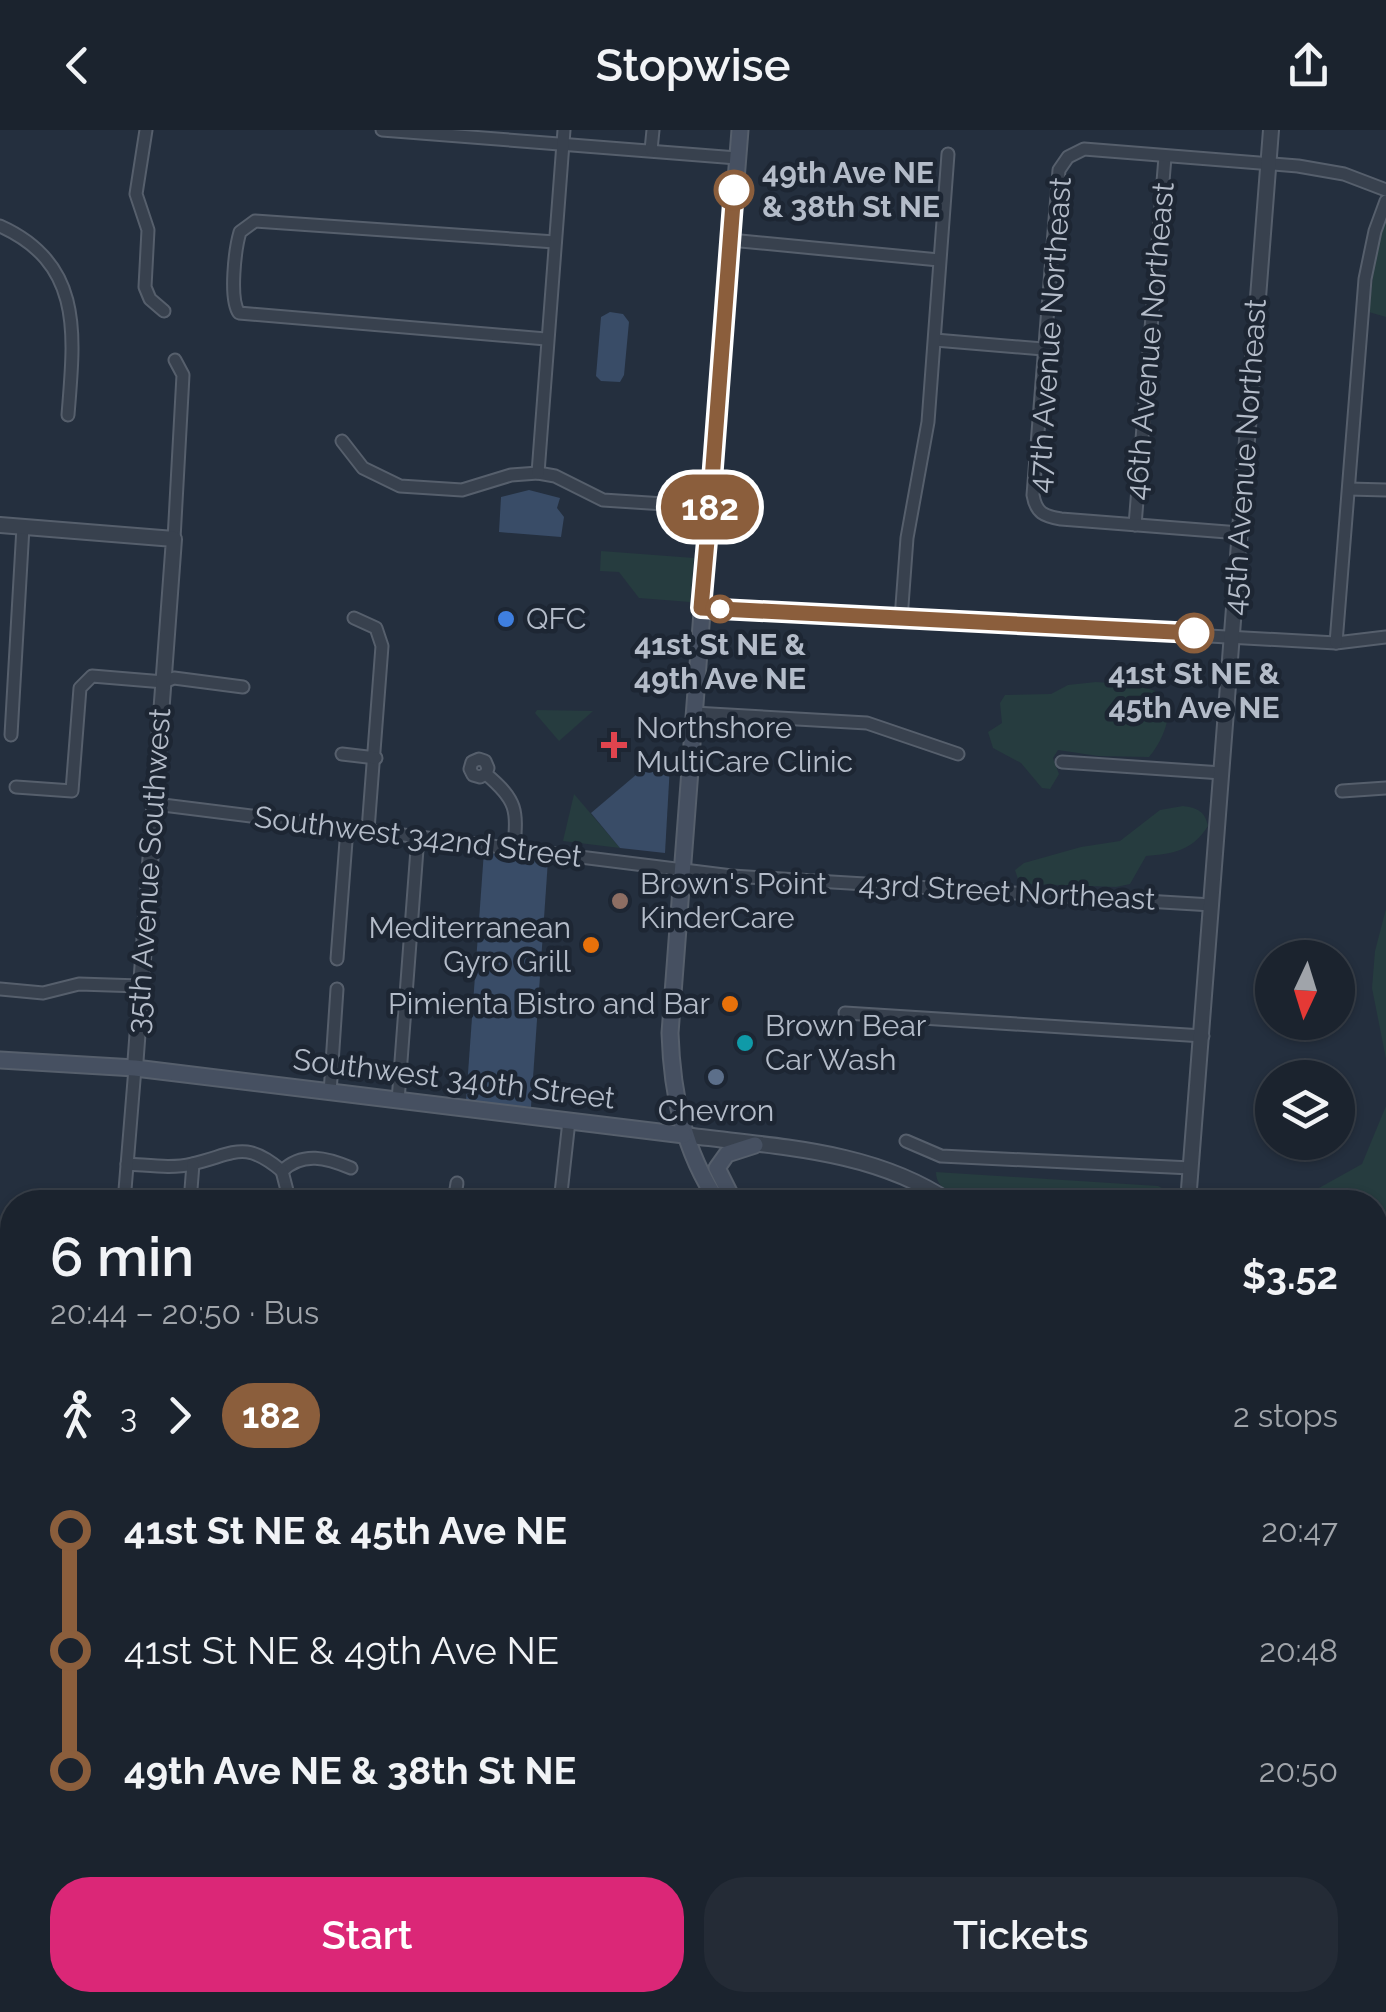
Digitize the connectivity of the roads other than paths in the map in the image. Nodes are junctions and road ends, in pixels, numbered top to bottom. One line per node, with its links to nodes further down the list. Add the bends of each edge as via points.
1 (144, 130): 20 (street, via 136,194 148,230 145,287)
2 (382, 130): 7 (street)
3 (564, 130): 8 (street)
4 (652, 130): 9 (street)
5 (740, 130): 12 (main road)
6 (1272, 130): 13 (street, 45th Avenue Northeast)
7 (462, 133): 8 (street)
8 (563, 144): 9 (street); 18 (street)
9 (651, 150): 12 (street)
10 (948, 154): 19 (street)
11 (1165, 157): 13 (street); 23 (street, 47th Avenue Northeast, via 1084,149 1068,157 1060,170); 31 (street, 46th Avenue Northeast)
12 (737, 158): 17 (main road)
13 (1268, 164): 14 (street, via 1322,169); 34 (street, 45th Avenue Northeast)
14 (1386, 190)
15 (1386, 201): 28 (street, via 1365,279)
16 (0, 226): 25 (street, via 46,258 69,298)
17 (730, 240): 19 (street); 30 (main road, via 706,492)
18 (554, 242): 21 (street); 21 (street, via 255,221 237,244 238,313)
19 (940, 260): 22 (street)
20 (164, 311)
21 (546, 339): 27 (street)
22 (935, 340): 23 (street); 38 (street)
23 (1043, 349): 31 (street, 47th Avenue Northeast, via 1034,496 1041,514)
24 (175, 360): 35 (street, via 183,375)
25 (68, 414)
26 (342, 442): 27 (street, via 363,468 400,486 462,490)
27 (538, 473): 30 (street, via 604,500)
28 (1349, 488): 29 (street); 41 (street)
29 (1386, 490)
30 (710, 507): 36 (main road)
31 (1135, 525): 34 (street)
32 (0, 526): 33 (street)
33 (23, 527): 35 (street); 45 (street)
34 (1240, 533): 39 (street, 45th Avenue Northeast)
35 (174, 538): 42 (street, 35th Avenue Southwest)
36 (701, 608): 38 (street); 44 (main road)
37 (354, 618): 48 (street, via 376,628 382,646)
38 (901, 619): 39 (street)
39 (1232, 635): 41 (street); 50 (street, 45th Avenue Northeast)
40 (1386, 638): 41 (street)
41 (1336, 643)
42 (164, 682): 43 (street); 52 (street, via 92,676 79,696 72,791); 55 (street, 35th Avenue Southwest)
43 (243, 687)
44 (694, 713): 47 (street, via 868,722); 60 (main road)
45 (11, 735)
46 (342, 754): 48 (street)
47 (958, 754)
48 (376, 758): 57 (street)
49 (1062, 762): 50 (street)
50 (1222, 773): 61 (street, 45th Avenue Northeast)
51 (486, 774): 59 (street, via 517,813)
52 (16, 787)
53 (1386, 788): 54 (street)
54 (1342, 791)
55 (154, 804): 56 (street, Southwest 342nd Street); 63 (street, 35th Avenue Southwest)
56 (347, 828): 57 (street, Southwest 342nd Street); 62 (street)
57 (368, 830): 58 (street, Southwest 342nd Street)
58 (418, 836): 59 (street, Southwest 342nd Street); 71 (street)
59 (514, 849): 60 (street, Southwest 342nd Street)
60 (682, 870): 61 (street, 43rd Street Northeast); 73 (main road, via 670,1040)
61 (1212, 905): 67 (street, 45th Avenue Northeast)
62 (337, 959)
63 (140, 986): 64 (street); 69 (street, 35th Avenue Southwest)
64 (0, 989)
65 (337, 989): 70 (street)
66 (845, 1014): 67 (street)
67 (1204, 1036): 79 (street, 45th Avenue Northeast)
68 (0, 1060): 69 (main road, Southwest 340th Street)
69 (134, 1068): 70 (main road, Southwest 340th Street); 76 (street, 35th Avenue Southwest)
70 (330, 1093): 71 (main road, Southwest 340th Street)
71 (398, 1102): 72 (main road, Southwest 340th Street)
72 (570, 1121): 73 (main road, Southwest 340th Street); 86 (street)
73 (684, 1135): 75 (street, Southwest 340th Street); 87 (main road)
74 (906, 1141): 79 (street, via 941,1156)
75 (755, 1144): 88 (main road, via 727,1154 718,1168); 89 (street, Southwest 340th Street, via 851,1158)
76 (127, 1164): 77 (street); 82 (street, 35th Avenue Southwest)
77 (193, 1164): 80 (street, via 251,1151); 83 (street)
78 (351, 1168): 80 (street, via 314,1158)
79 (1191, 1168): 90 (street, 45th Avenue Northeast)
80 (282, 1171): 84 (street)
81 (457, 1183): 85 (street)
82 (125, 1190)
83 (191, 1190)
84 (287, 1190)
85 (456, 1190)
86 (561, 1190)
87 (711, 1190)
88 (728, 1190)
89 (928, 1190)
90 (1189, 1190)

